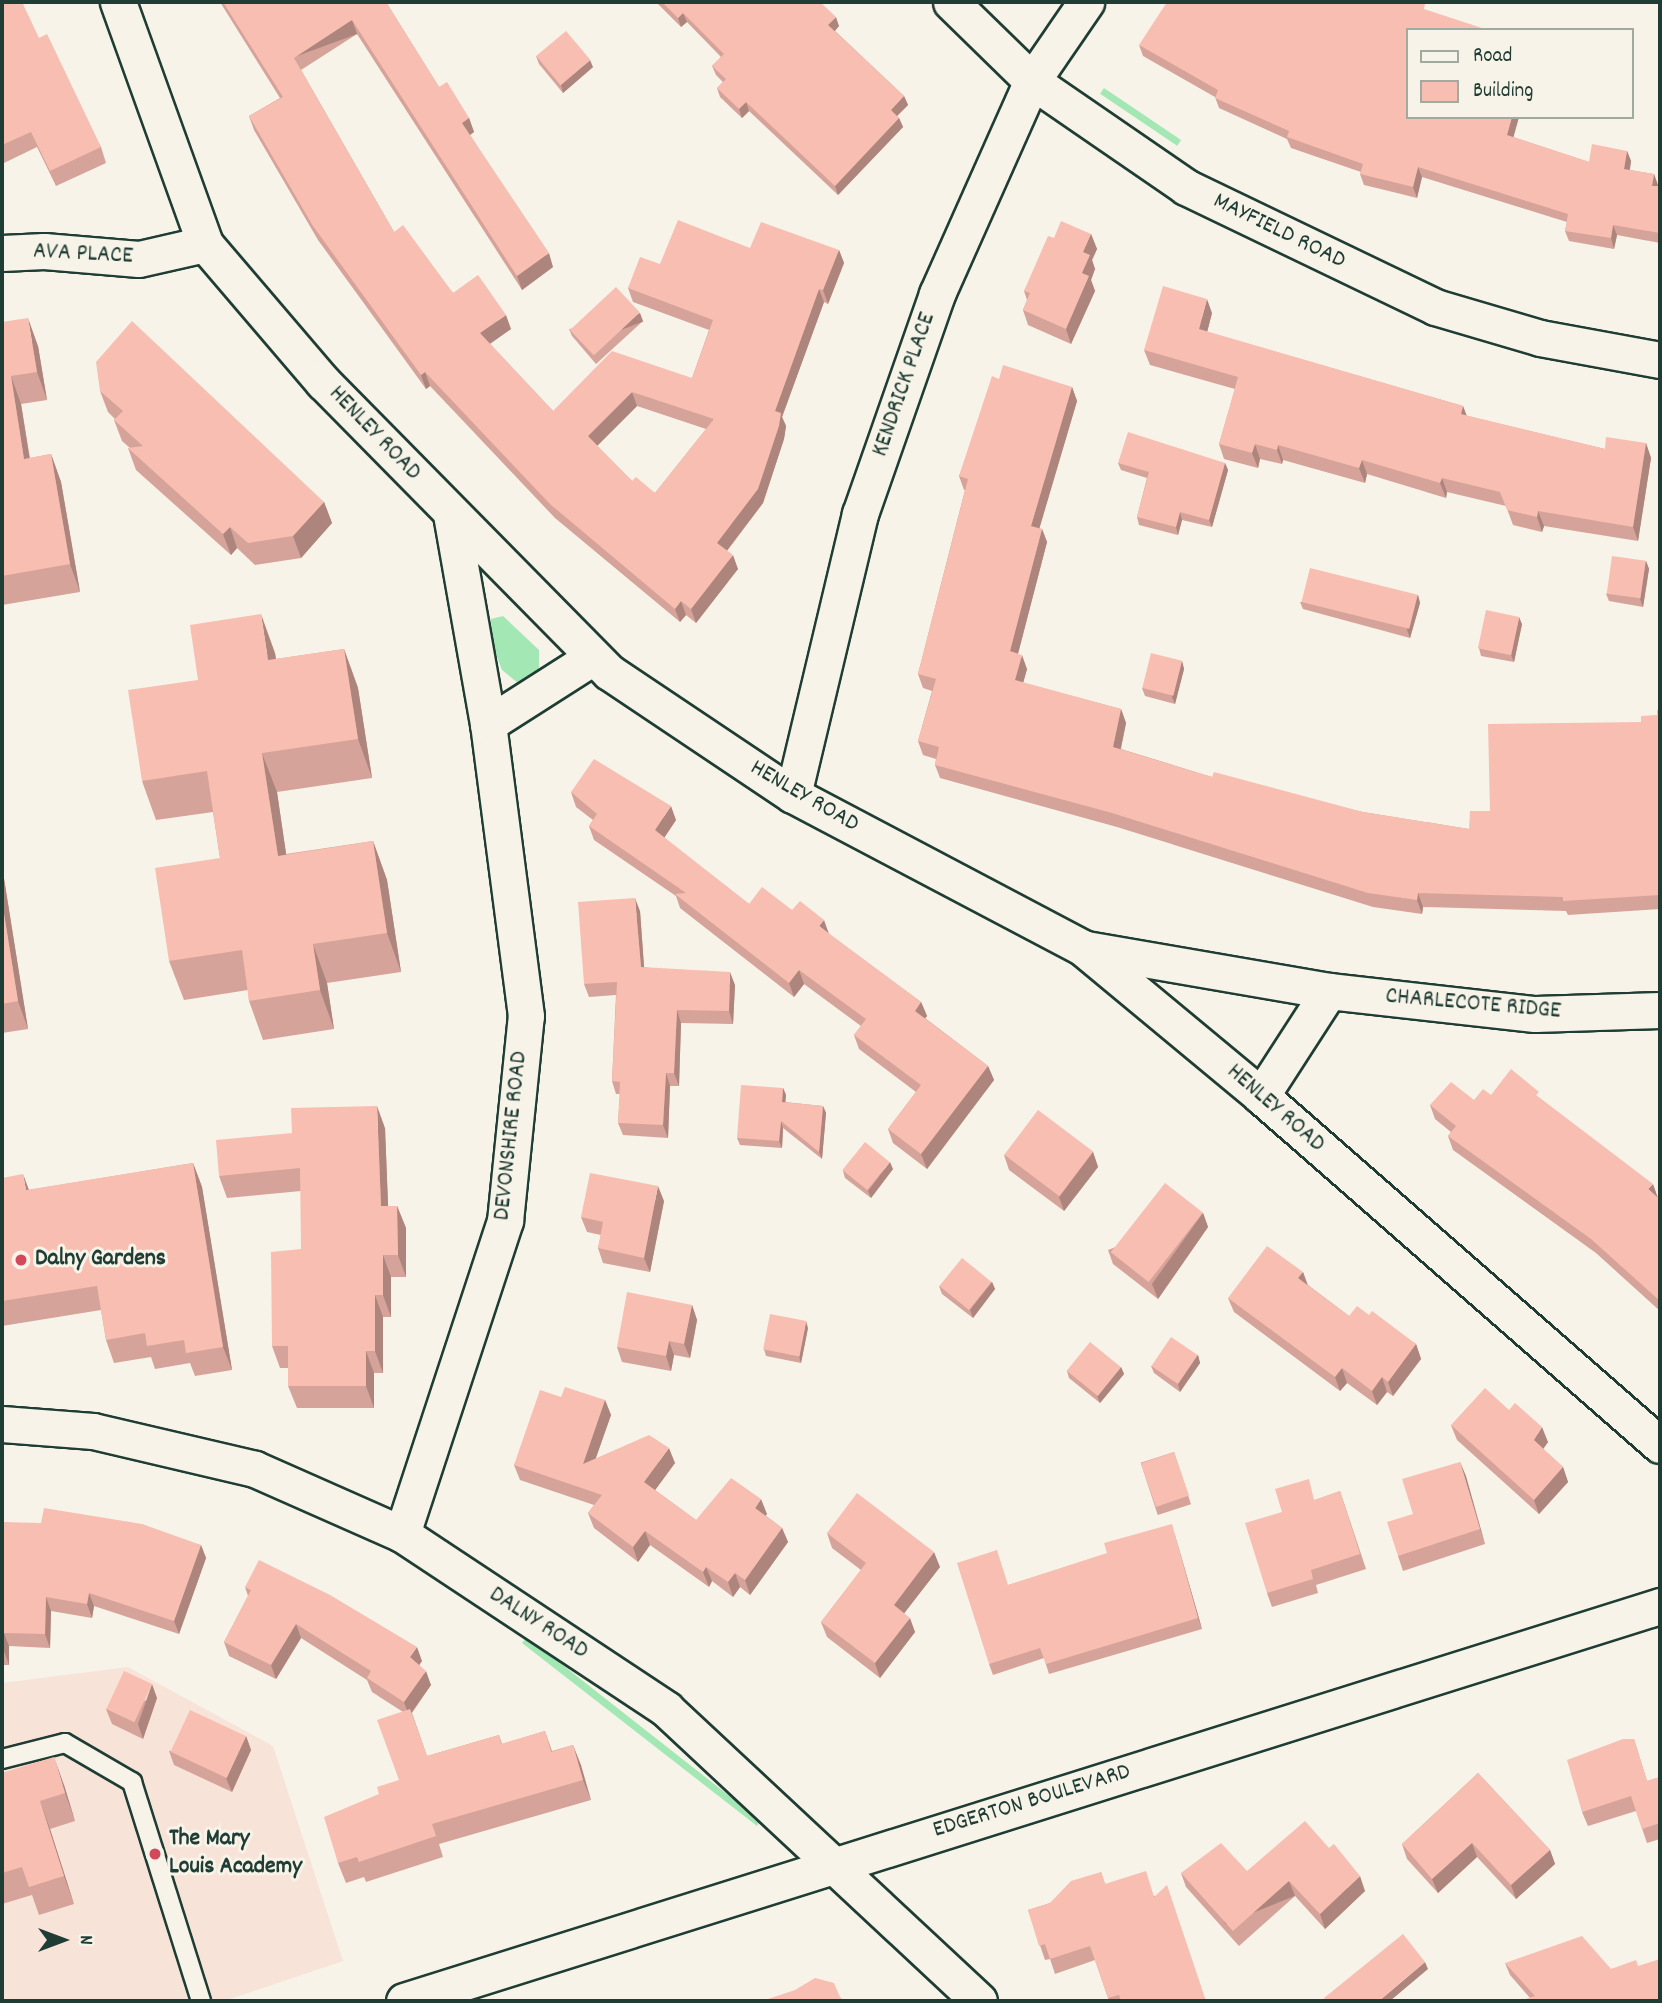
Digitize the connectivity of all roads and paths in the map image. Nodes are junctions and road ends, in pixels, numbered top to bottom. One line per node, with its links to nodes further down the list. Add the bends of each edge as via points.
1 (118, 2): 5 (street, HENLEY ROAD)
2 (951, 2): 4 (street, MAYFIELD ROAD)
3 (1086, 2): 4 (street, KENDRICK PLACE)
4 (1032, 81): 7 (street, MAYFIELD ROAD, via 1186,187 1435,307 1540,338); 11 (street, KENDRICK PLACE, via 937,294 860,514)
5 (205, 244): 6 (street, AVA PLACE, via 139,258 44,251); 8 (street, HENLEY ROAD, via 323,382)
6 (2, 253)
7 (1660, 359)
8 (451, 515): 9 (street, HENLEY ROAD); 10 (street, DEVONSHIRE ROAD)
9 (593, 657): 10 (street); 11 (street, HENLEY ROAD)
10 (488, 724): 18 (street, DEVONSHIRE ROAD, via 526,1016 505,1221)
11 (793, 795): 12 (street, HENLEY ROAD)
12 (1083, 948): 13 (street, CHARLECOTE RIDGE); 15 (street, HENLEY ROAD)
13 (1329, 991): 14 (street, CHARLECOTE RIDGE, via 1535,1014); 15 (street)
14 (1660, 1010)
15 (1261, 1096): 17 (street, HENLEY ROAD)
16 (2, 1424): 18 (street, DALNY ROAD, via 93,1431 255,1469)
17 (1660, 1445)
18 (402, 1534): 21 (street, DALNY ROAD, via 666,1709)
19 (1660, 1606): 21 (street, EDGERTON BOULEVARD)
20 (2, 1759): 22 (lane, via 65,1743 132,1782)
21 (836, 1863): 23 (street, EDGERTON BOULEVARD); 24 (street, DALNY ROAD)
22 (201, 2001)
23 (404, 2001)
24 (979, 2001)

